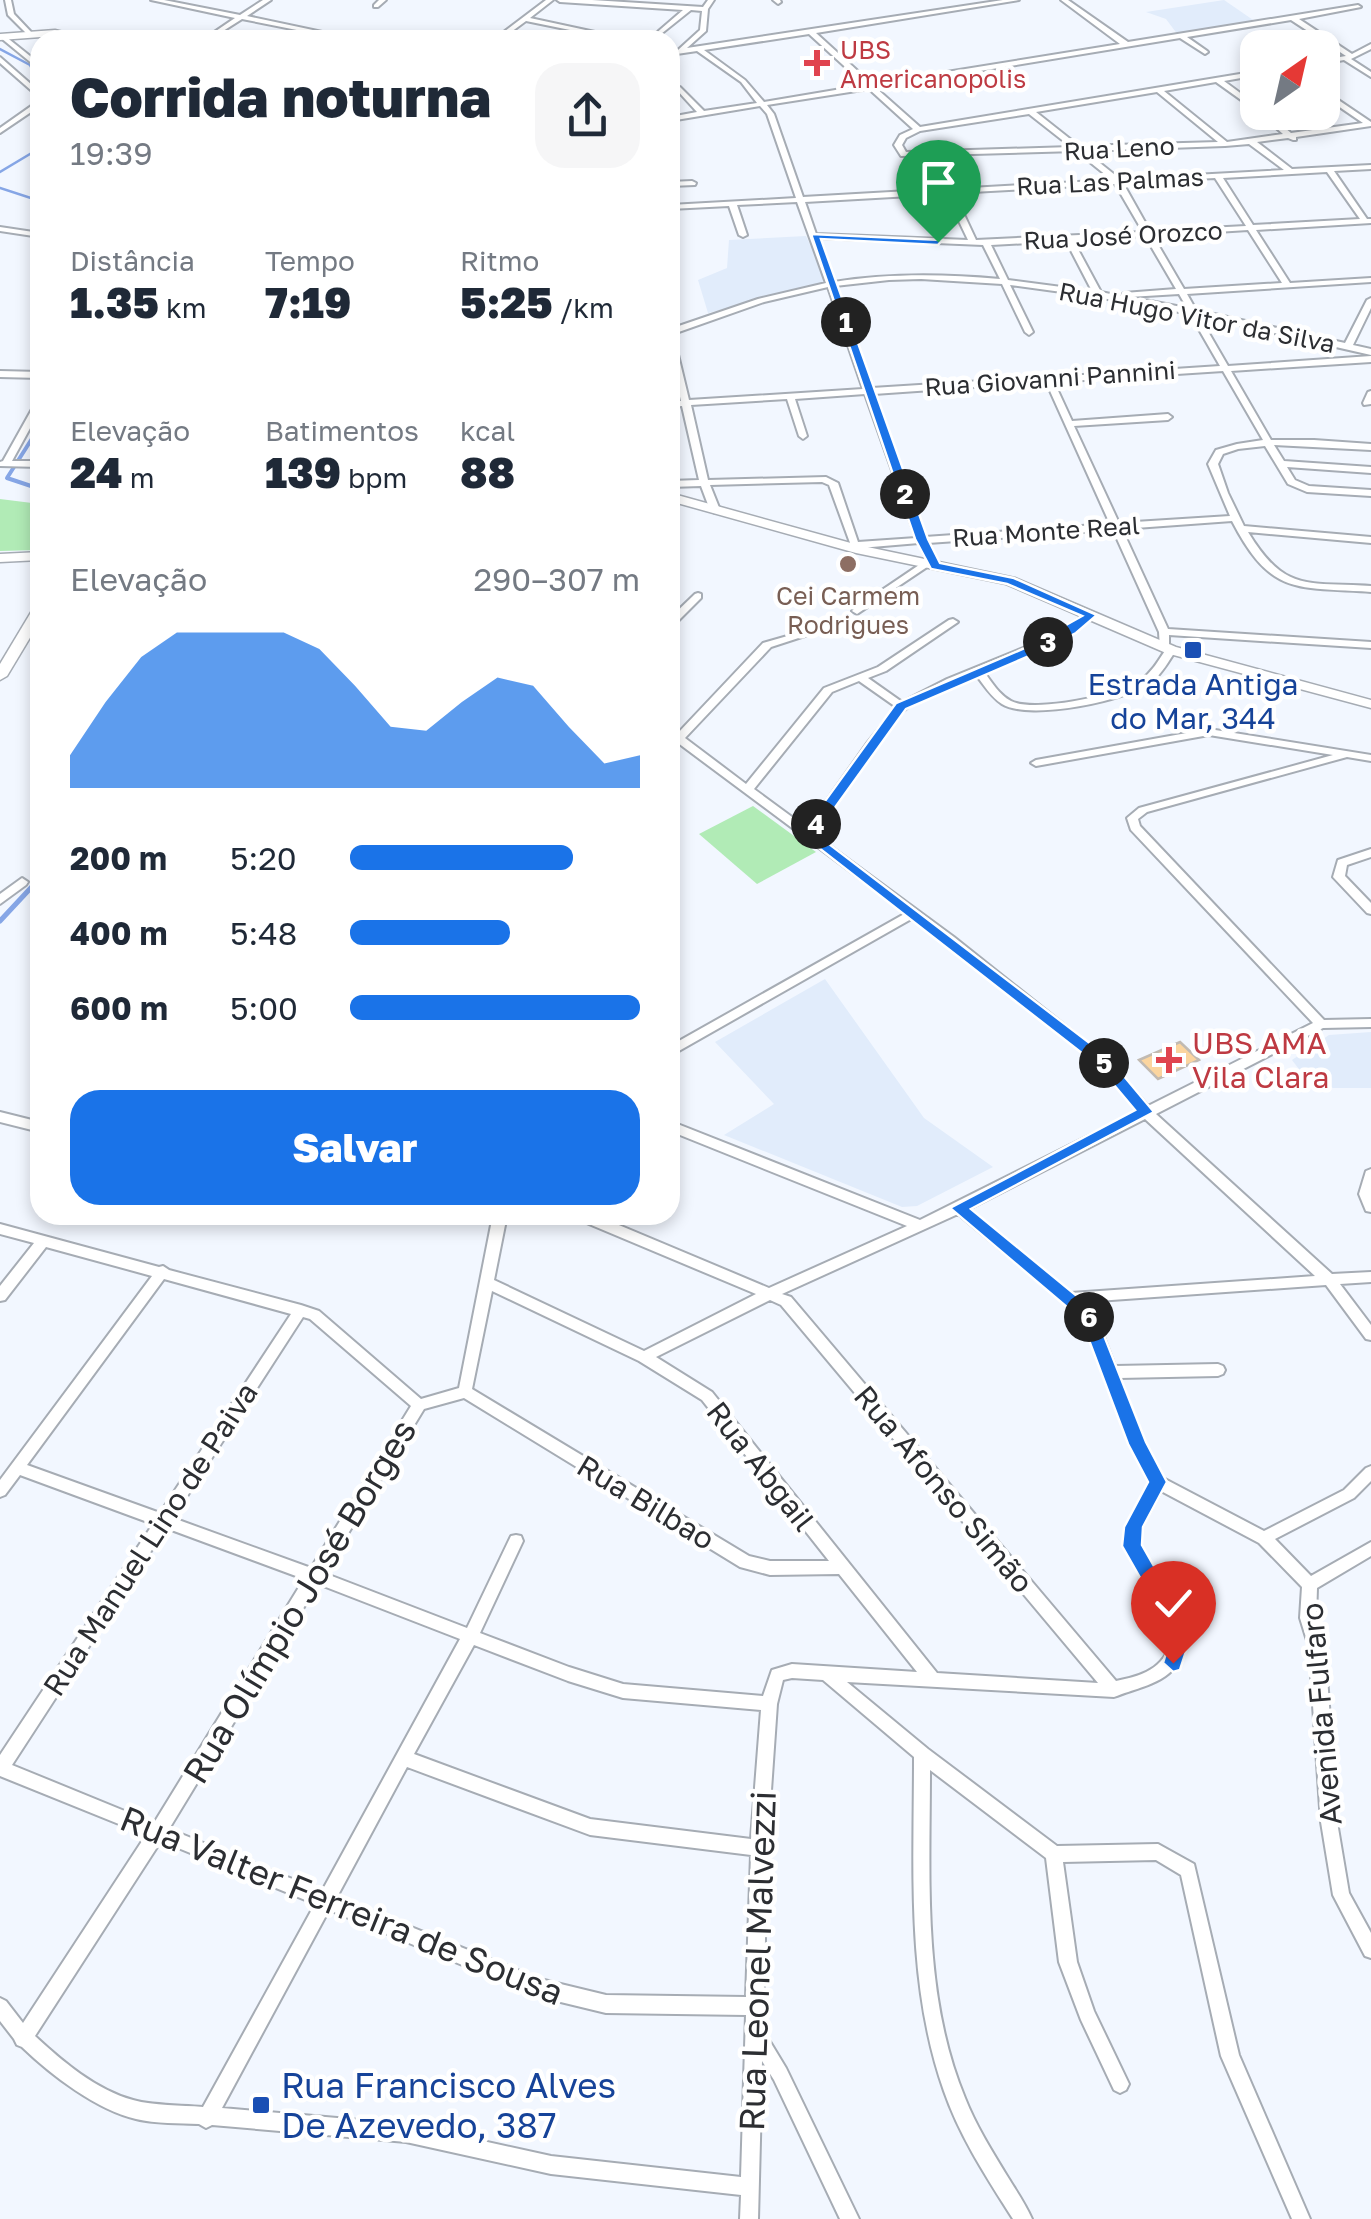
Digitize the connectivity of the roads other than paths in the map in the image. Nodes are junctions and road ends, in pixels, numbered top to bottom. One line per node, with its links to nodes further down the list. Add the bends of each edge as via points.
1 (8, 0): 21 (street, via 11,15)
2 (154, 0): 12 (street)
3 (268, 0): 12 (street)
4 (550, 0): 14 (street)
5 (560, 0): 10 (street)
6 (711, 0): 11 (street)
7 (1016, 0): 20 (street)
8 (1064, 0): 24 (street)
9 (1347, 0): 13 (street, via 1358,7)
10 (689, 8): 11 (street); 19 (street)
11 (705, 10): 26 (street, via 704,31)
12 (240, 18): 15 (street); 16 (street)
13 (1293, 18): 23 (street); 30 (street)
14 (525, 19): 17 (street); 18 (street)
15 (221, 30)
16 (303, 30)
17 (510, 30)
18 (579, 30)
19 (663, 30)
20 (811, 32): 27 (street); 39 (street)
21 (30, 34): 22 (street)
22 (2, 37): 33 (street)
23 (1183, 37): 24 (street); 29 (street)
24 (1128, 46): 39 (street)
25 (1371, 46): 30 (street)
26 (680, 49)
27 (699, 49): 28 (street); 44 (street)
28 (680, 52)
29 (1205, 52)
30 (1348, 57): 32 (street); 35 (street)
31 (0, 59): 34 (street)
32 (1340, 59)
33 (30, 60)
34 (3, 72): 38 (street)
35 (1371, 75)
36 (1240, 76): 37 (street)
37 (1218, 80): 41 (street); 42 (street)
38 (30, 86)
39 (872, 87): 44 (street); 50 (street)
40 (680, 89): 47 (street)
41 (1159, 90): 46 (street); 55 (street)
42 (1240, 97)
43 (1340, 103): 49 (street)
44 (766, 104): 47 (street); 65 (street)
45 (30, 109): 52 (street)
46 (1032, 112): 50 (street); 56 (street)
47 (702, 114): 48 (street)
48 (680, 117)
49 (1370, 124): 53 (street, Rua Leno)
50 (918, 128): 56 (street, Rua Leno, via 899,141 904,154)
51 (1284, 130): 53 (street)
52 (0, 131)
53 (1294, 138): 54 (street, Rua Leno)
54 (1252, 142): 55 (street, Rua Leno); 59 (street)
55 (1225, 144): 56 (street, Rua Leno)
56 (1083, 150): 61 (street)
57 (1371, 167): 58 (street, Rua Las Palmas)
58 (1329, 170): 59 (street, Rua Las Palmas); 68 (street)
59 (1290, 172): 60 (street, Rua Las Palmas)
60 (1216, 175): 61 (street, Rua Las Palmas); 69 (street)
61 (1118, 180): 64 (street, Rua Las Palmas); 72 (street)
62 (692, 183): 63 (street)
63 (680, 184)
64 (948, 190): 65 (street, Rua Las Palmas); 76 (street)
65 (800, 198): 66 (street, Rua Las Palmas); 74 (street)
66 (732, 203): 67 (street, Rua Las Palmas); 73 (street)
67 (680, 207)
68 (1368, 221): 69 (street, Rua José Orozco)
69 (1251, 227): 72 (street, Rua José Orozco); 80 (street)
70 (0, 228): 71 (street)
71 (30, 233)
72 (1148, 234): 75 (street, Rua José Orozco); 82 (street)
73 (743, 235)
74 (815, 236): 76 (street, Rua José Orozco); 81 (street)
75 (1068, 238): 77 (street, Rua José Orozco); 83 (street)
76 (973, 243): 77 (street, Rua José Orozco)
77 (986, 243): 79 (street)
78 (1371, 280): 80 (street)
79 (1005, 284): 81 (street, Rua Hugo Vitor da Silva, via 920,277); 83 (street, Rua Hugo Vitor da Silva); 88 (street)
80 (1286, 284): 82 (street)
81 (834, 287): 87 (street, Rua Hugo Vitor da Silva, via 737,306); 97 (street)
82 (1182, 291): 83 (street); 85 (street)
83 (1102, 295): 85 (street, Rua Hugo Vitor da Silva)
84 (1371, 300): 86 (street)
85 (1196, 315): 89 (street, Rua Hugo Vitor da Silva); 92 (street)
86 (1368, 315): 89 (street)
87 (680, 329)
88 (1028, 332)
89 (1348, 346): 90 (street, Rua Hugo Vitor da Silva)
90 (1371, 352)
91 (1371, 359): 92 (street, Rua Giovanni Pannini)
92 (1227, 366): 96 (street, Rua Giovanni Pannini); 105 (street)
93 (0, 374): 94 (street)
94 (30, 375)
95 (680, 377): 100 (street)
96 (1048, 378): 97 (street, Rua Giovanni Pannini); 103 (street)
97 (870, 391): 98 (street, Rua Giovanni Pannini); 118 (street)
98 (790, 396): 100 (street, Rua Giovanni Pannini); 104 (street)
99 (680, 403): 100 (street, Rua Giovanni Pannini)
100 (686, 403): 110 (street)
101 (1168, 417): 103 (street)
102 (30, 420): 107 (street)
103 (1068, 424): 116 (street)
104 (803, 436)
105 (1272, 445): 106 (street); 108 (street); 115 (street, via 1217,455 1214,467)
106 (1371, 447)
107 (6, 463)
108 (1281, 464): 109 (street); 112 (street, via 1295,485)
109 (1371, 470)
110 (704, 483): 111 (street); 114 (street); 120 (street, via 832,483)
111 (680, 484)
112 (1371, 493)
113 (680, 500): 114 (street)
114 (714, 510): 120 (street)
115 (1235, 518): 116 (street, Rua Monte Real); 117 (street)
116 (1114, 526): 118 (street, Rua Monte Real); 132 (street)
117 (1242, 529): 119 (street); 124 (street, via 1282,579)
118 (922, 539): 120 (street, Rua Monte Real); 123 (street)
119 (1371, 540)
120 (857, 547): 123 (street)
121 (30, 556): 122 (street)
122 (0, 558)
123 (930, 566): 126 (street); 128 (street, via 1010,580)
124 (1371, 589)
125 (698, 596): 127 (street)
126 (857, 611)
127 (680, 613)
128 (1091, 615): 132 (street); 134 (street, via 1071,631)
129 (954, 622): 136 (street, via 882,669)
130 (30, 626): 135 (street)
131 (812, 632): 139 (street, via 772,642)
132 (1166, 643): 133 (street); 134 (street, via 1146,681 1080,702 1028,708 1004,701); 137 (street)
133 (1371, 645)
134 (979, 672): 138 (street)
135 (0, 676)
136 (856, 678): 138 (street); 144 (street, via 837,684)
137 (1371, 704)
138 (898, 711): 145 (street)
139 (680, 729)
140 (680, 740): 144 (street)
141 (1343, 756): 142 (street); 143 (street, via 1210,732); 152 (street, via 1132,818)
142 (1371, 758)
143 (1036, 763)
144 (747, 790): 145 (street)
145 (808, 834): 150 (street)
146 (1371, 854): 149 (street, via 1342,863 1340,877)
147 (22, 882): 148 (street)
148 (0, 900)
149 (1371, 910)
150 (914, 914): 153 (street); 154 (street, via 1102,1061)
151 (1371, 1023): 152 (street)
152 (1321, 1024): 154 (street)
153 (680, 1046)
154 (1146, 1112): 160 (street); 168 (street)
155 (0, 1117): 156 (street)
156 (30, 1124)
157 (680, 1130): 163 (street)
158 (1371, 1174): 159 (street, via 1365,1194)
159 (1371, 1207)
160 (958, 1208): 163 (street); 172 (street)
161 (499, 1225): 169 (street)
162 (607, 1225): 170 (street)
163 (918, 1225): 170 (street)
164 (0, 1229): 165 (street)
165 (43, 1241): 166 (street); 171 (street)
166 (163, 1272): 173 (street); 180 (street)
167 (1371, 1277): 168 (street)
168 (1329, 1280): 172 (street); 174 (street)
169 (490, 1284): 175 (street, Rua Abgail); 178 (street)
170 (771, 1292): 175 (street); 194 (street, Rua Afonso Simão, via 786,1300)
171 (0, 1296)
172 (1071, 1298): 177 (street, via 1088,1314)
173 (302, 1310): 179 (street); 184 (street, Rua Manuel Lino de Paiva)
174 (1371, 1335)
175 (644, 1357): 188 (street, Rua Abgail, via 722,1411)
176 (1218, 1370): 177 (street)
177 (1111, 1372): 182 (street)
178 (465, 1392): 179 (street, Rua Olímpio José Borges); 188 (street, Rua Bilbao, via 745,1562)
179 (418, 1405): 189 (street, Rua Olímpio José Borges)
180 (18, 1468): 183 (street); 184 (street)
181 (1371, 1472): 185 (street, via 1349,1494)
182 (1158, 1482): 185 (street, Avenida Fulfaro); 194 (street, via 1134,1527 1132,1546 1177,1620 1181,1648 1161,1674)
183 (0, 1492)
184 (162, 1520): 189 (street); 198 (street, Rua Manuel Lino de Paiva)
185 (1264, 1538): 190 (street, Avenida Fulfaro)
186 (516, 1541): 191 (street)
187 (1371, 1548): 190 (street)
188 (840, 1567): 193 (street, Rua Abgail)
189 (314, 1576): 191 (street); 199 (street, Rua Olímpio José Borges)
190 (1310, 1584): 203 (street, Avenida Fulfaro, via 1308,1618 1317,1646 1335,1859 1341,1895)
191 (471, 1636): 195 (street, via 622,1691); 197 (street)
192 (829, 1676): 193 (street); 195 (street, via 783,1672); 196 (street)
193 (932, 1679): 194 (street)
194 (1114, 1690)
195 (768, 1704): 200 (street, Rua Leonel Malvezzi)
196 (922, 1754): 201 (street); 213 (street, via 928,2000 953,2093)
197 (404, 1758): 200 (street, via 590,1827); 202 (street)
198 (0, 1768): 199 (street, Rua Valter Ferreira de Sousa)
199 (158, 1832): 202 (street, Rua Valter Ferreira de Sousa); 207 (street, Rua Olímpio José Borges)
200 (758, 1848): 204 (street, Rua Leonel Malvezzi)
201 (1054, 1854): 208 (street, via 1068,1962); 214 (street, via 1158,1852 1188,1870 1230,2056)
202 (326, 1898): 204 (street, Rua Valter Ferreira de Sousa, via 566,1996 606,2004); 209 (street)
203 (1371, 1950)
204 (752, 2006): 206 (street, Rua Leonel Malvezzi)
205 (0, 2007): 207 (street)
206 (752, 2030): 210 (street, Rua Leonel Malvezzi); 212 (street)
207 (22, 2038): 209 (street, via 106,2099 135,2110)
208 (1120, 2084)
209 (206, 2119): 210 (street, via 406,2133 551,2165)
210 (750, 2187): 211 (street, Rua Leonel Malvezzi)
211 (749, 2219)
212 (850, 2219)
213 (1024, 2219)
214 (1301, 2219)

